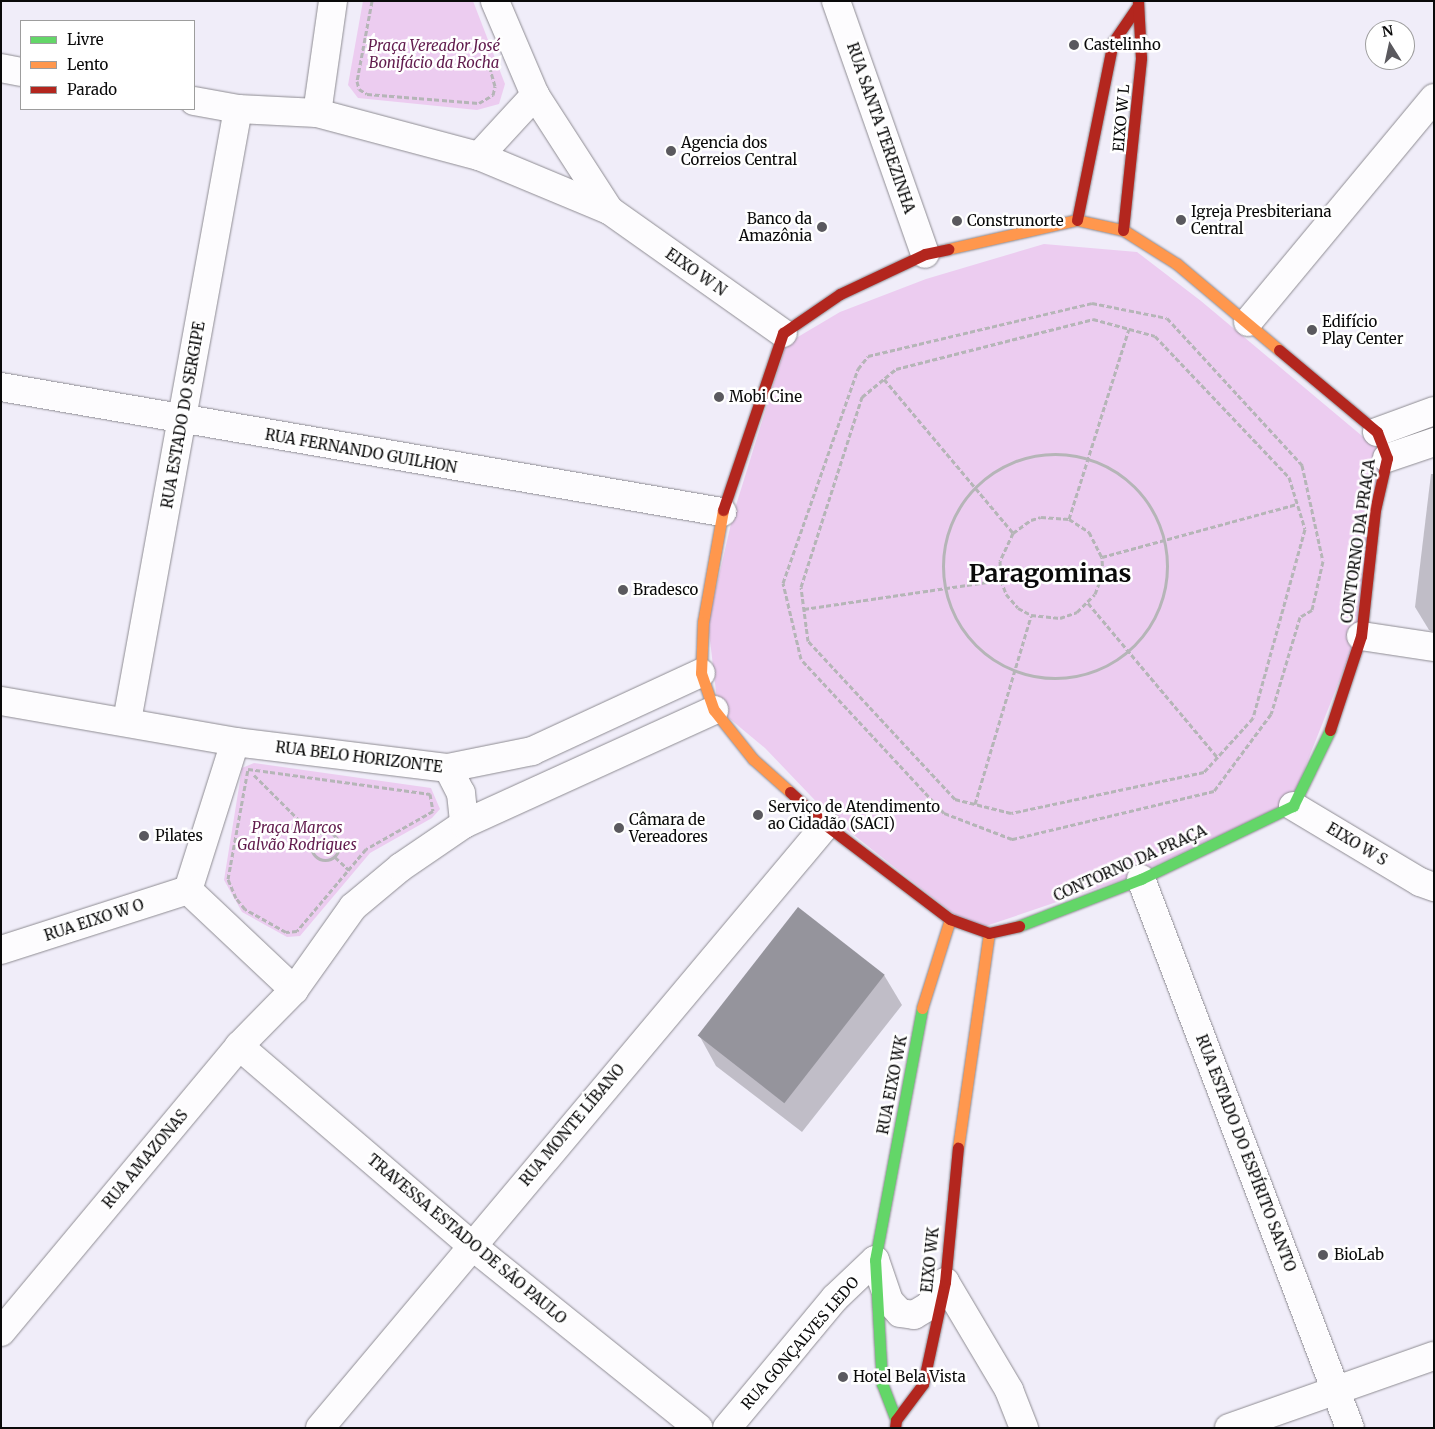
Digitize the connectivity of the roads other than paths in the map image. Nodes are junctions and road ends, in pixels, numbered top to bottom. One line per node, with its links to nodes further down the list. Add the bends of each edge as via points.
1 (333, 1): 11 (street)
2 (495, 1): 7 (street)
3 (836, 1): 16 (street, RUA SANTA TEREZINHA)
4 (1138, 4): 14 (street, EIXO W L, via 1113,42); 15 (street, EIXO W L, via 1141,58)
5 (1, 68): 6 (street)
6 (20, 72)
7 (535, 95): 12 (street); 13 (street)
8 (1434, 98): 17 (street)
9 (195, 101): 10 (street)
10 (238, 109): 11 (street); 21 (street, RUA ESTADO DO SERGIPE)
11 (317, 113): 12 (street)
12 (479, 156): 13 (street)
13 (609, 210): 18 (street, EIXO W N)
14 (1077, 220): 15 (street, CONTORNO DA PRAÇA); 16 (street, CONTORNO DA PRAÇA)
15 (1123, 230): 17 (street, CONTORNO DA PRAÇA, via 1176,264)
16 (925, 254): 18 (street, CONTORNO DA PRAÇA, via 840,294)
17 (1248, 322): 22 (street, CONTORNO DA PRAÇA)
18 (783, 333): 25 (street)
19 (1, 388): 21 (street, RUA FERNANDO GUILHON)
20 (1434, 411): 22 (street)
21 (183, 419): 25 (street, RUA FERNANDO GUILHON); 31 (street, RUA ESTADO DO SERGIPE)
22 (1376, 432): 24 (street, CONTORNO DA PRAÇA)
23 (1434, 442): 24 (street)
24 (1387, 458): 26 (street, CONTORNO DA PRAÇA, via 1375,510)
25 (722, 512): 28 (street, via 703,622)
26 (1361, 636): 27 (street); 34 (street, CONTORNO DA PRAÇA, via 1330,728)
27 (1434, 647)
28 (701, 673): 30 (street); 33 (street, RUA BELO HORIZONTE, via 532,751)
29 (1, 701): 31 (street, RUA BELO HORIZONTE)
30 (714, 710): 35 (street, RUA AMAZONAS); 36 (street, via 753,759)
31 (127, 721): 32 (street, RUA BELO HORIZONTE)
32 (235, 742): 33 (street, RUA BELO HORIZONTE); 38 (street)
33 (448, 768): 35 (street, via 461,793)
34 (1293, 806): 37 (street, CONTORNO DA PRAÇA); 39 (street, EIXO W S)
35 (464, 824): 43 (street, RUA AMAZONAS, via 401,867 353,907)
36 (826, 825): 40 (street); 45 (street, RUA MONTE LÍBANO)
37 (1141, 879): 41 (street, CONTORNO DA PRAÇA, via 1030,923); 50 (street, RUA ESTADO DO ESPÍRITO SANTO)
38 (188, 890): 42 (street, RUA EIXO W O); 43 (street)
39 (1429, 891)
40 (950, 919): 41 (street); 46 (street, RUA EIXO WK, via 922,1006)
41 (989, 933): 47 (street, EIXO WK, via 951,1198)
42 (1, 950)
43 (294, 990): 44 (street, RUA AMAZONAS)
44 (239, 1046): 45 (street, TRAVESSA ESTADO DE SÃO PAULO); 48 (street, RUA AMAZONAS)
45 (471, 1245): 52 (street, RUA MONTE LÍBANO); 53 (street, TRAVESSA ESTADO DE SÃO PAULO)
46 (875, 1260): 47 (street, via 889,1301 900,1313 914,1315 929,1306); 51 (street, EIXO WK, via 882,1384); 54 (street, RUA GONÇALVES LEDO, via 835,1298)
47 (945, 1282): 51 (street, EIXO WK, via 923,1384); 55 (street, via 1009,1390)
48 (1, 1332)
49 (1434, 1356): 50 (street)
50 (1336, 1389): 56 (street); 57 (street, RUA ESTADO DO ESPÍRITO SANTO)
51 (896, 1424)
52 (320, 1428)
53 (698, 1428)
54 (727, 1428)
55 (1024, 1428)
56 (1229, 1428)
57 (1350, 1428)

